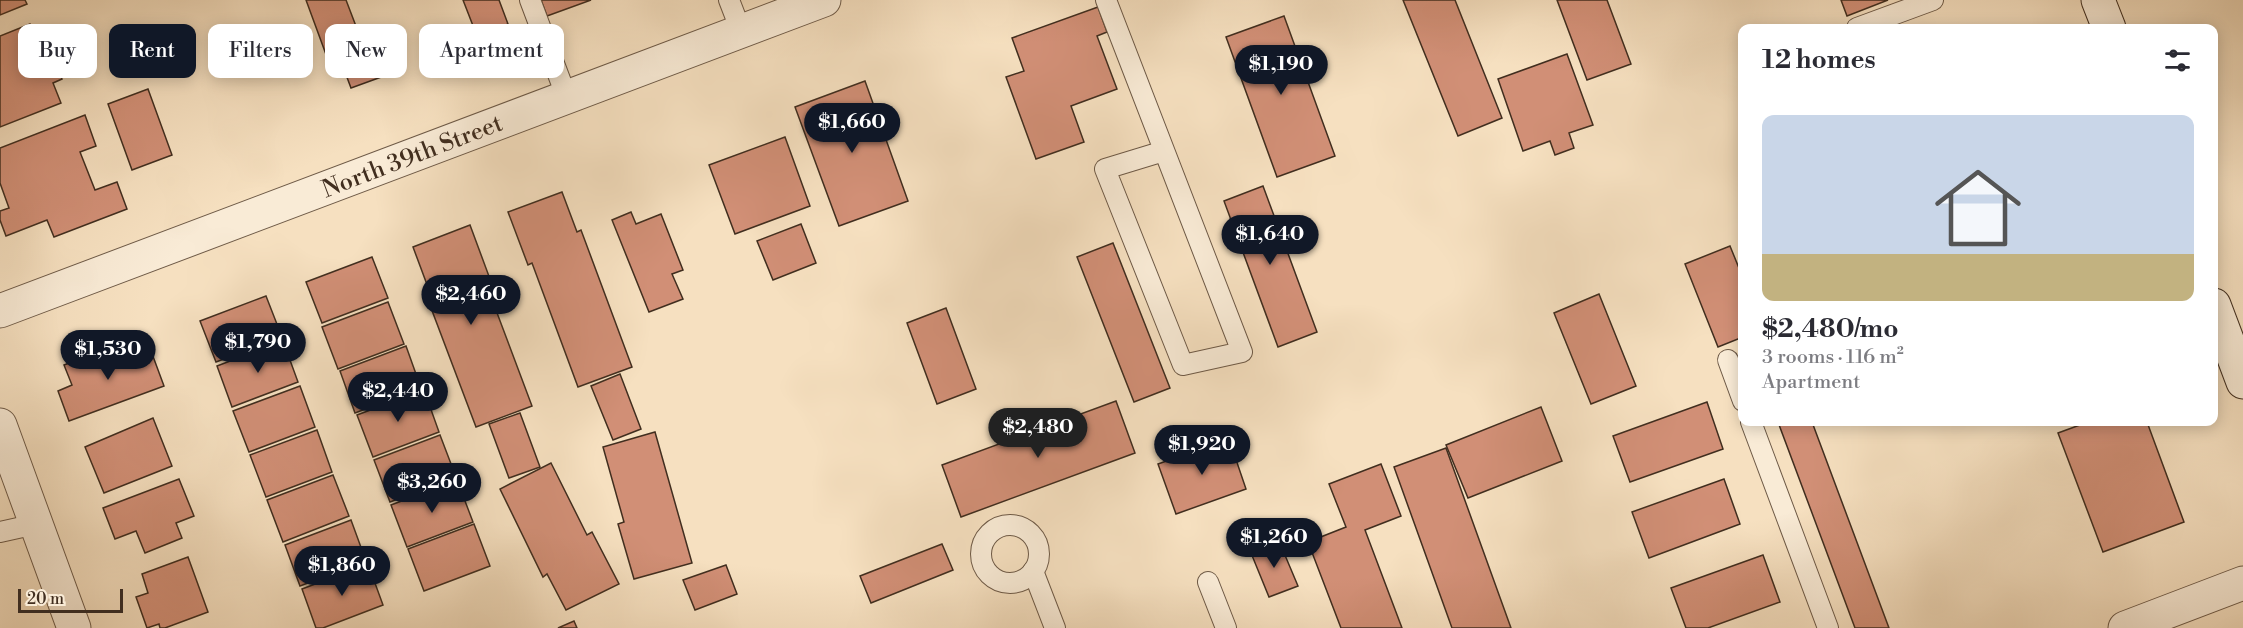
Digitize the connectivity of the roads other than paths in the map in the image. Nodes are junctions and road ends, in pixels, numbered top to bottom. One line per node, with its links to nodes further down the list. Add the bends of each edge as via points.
1 (530, 0): 10 (lane)
2 (729, 0): 9 (lane)
3 (824, 0): 9 (street, North 39th Street)
4 (1106, 0): 11 (lane)
5 (1933, 0): 7 (lane)
6 (2098, 0): 8 (street)
7 (1868, 24)
8 (2107, 24)
9 (741, 31): 10 (street, North 39th Street)
10 (567, 98): 12 (street, North 39th Street)
11 (1164, 151): 11 (lane, via 1238,342 1242,352 1183,365 1105,169)
12 (0, 311)
13 (2218, 316): 15 (street)
14 (1728, 360): 16 (lane)
15 (2243, 382)
16 (1738, 387)
17 (0, 425): 19 (street)
18 (1752, 426): 27 (lane)
19 (36, 524): 20 (lane); 24 (street)
20 (0, 532)
21 (1034, 571): 25 (lane)
22 (1208, 582): 26 (lane)
23 (2243, 583): 28 (street)
24 (74, 628)
25 (1055, 628)
26 (1226, 628)
27 (1828, 628)
28 (2125, 628)

